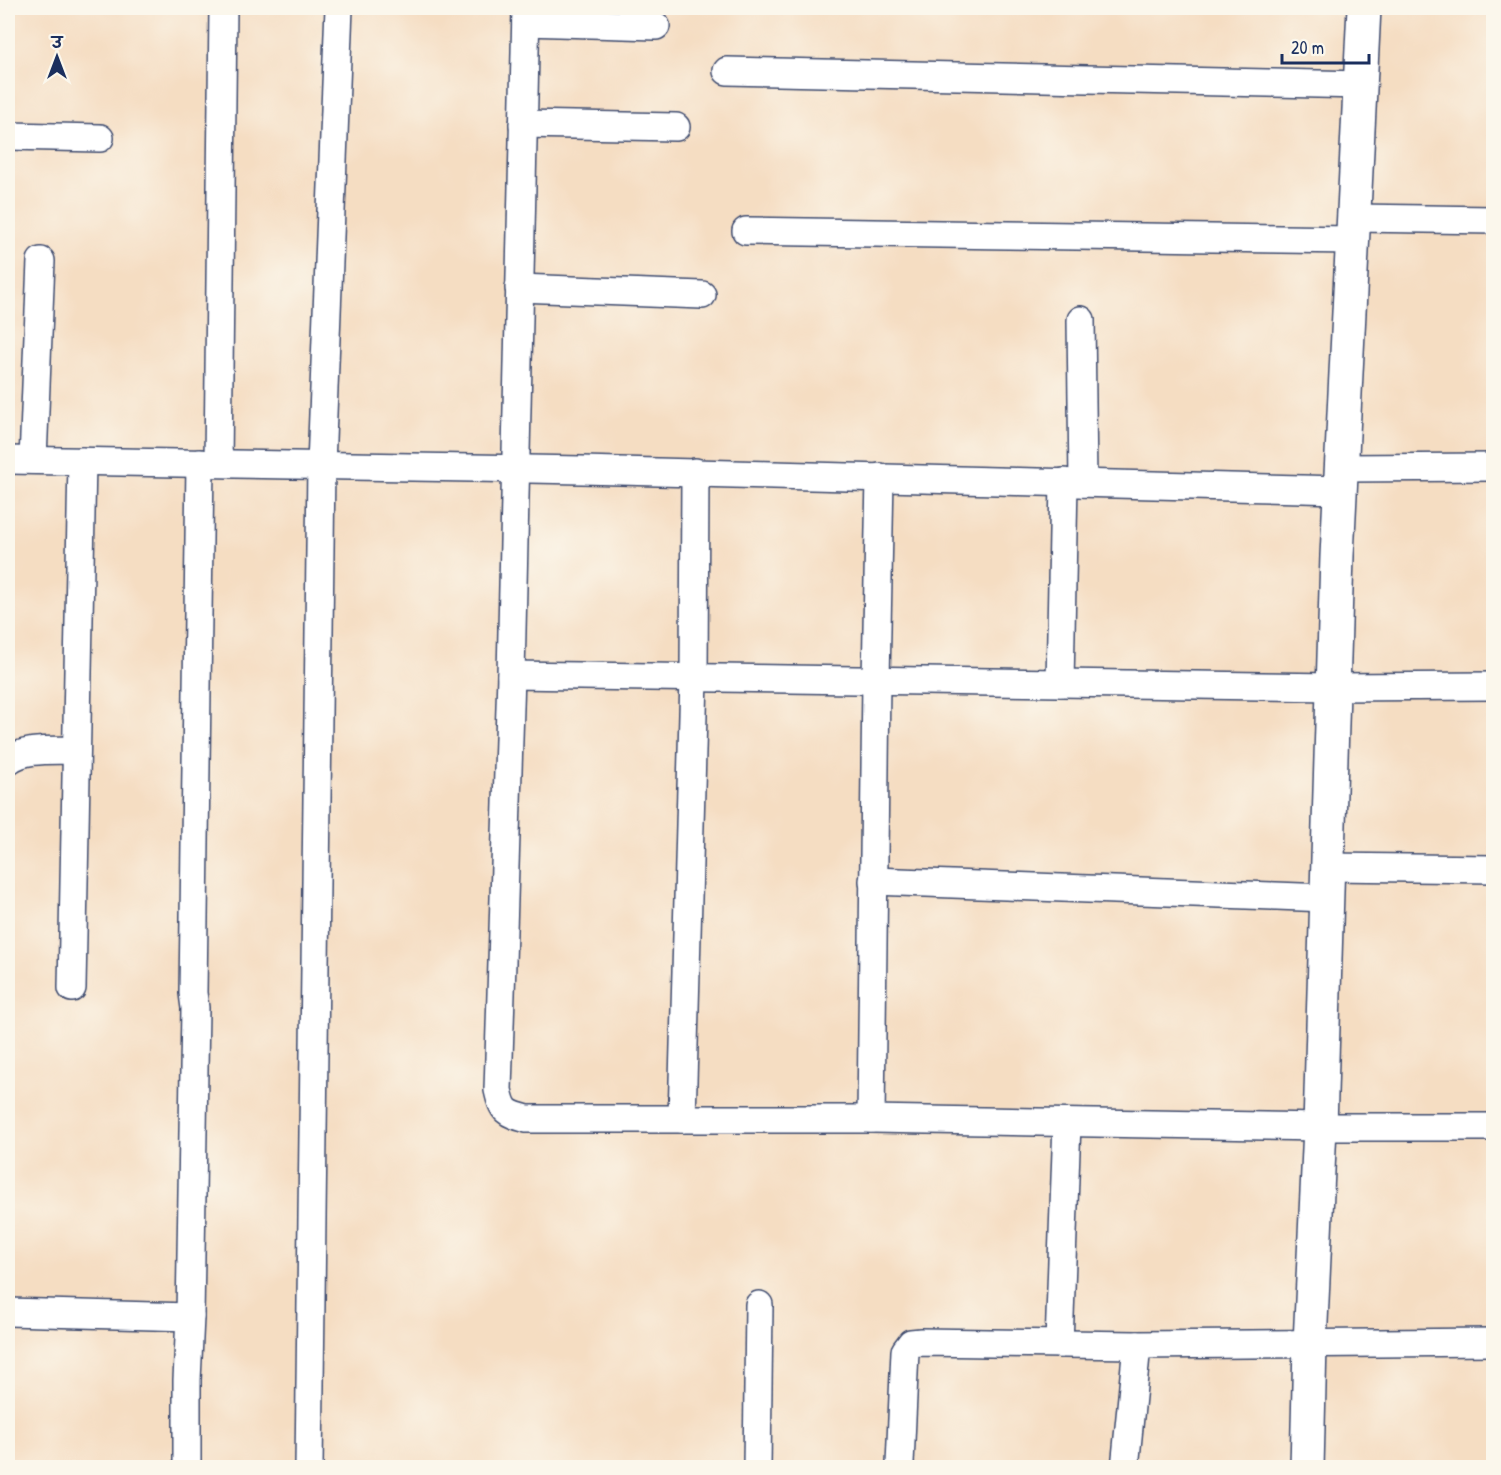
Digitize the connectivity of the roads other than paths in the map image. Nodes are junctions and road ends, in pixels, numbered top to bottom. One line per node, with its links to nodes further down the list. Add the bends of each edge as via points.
1 (223, 8): 21 (street)
2 (339, 8): 22 (street)
3 (1364, 8): 7 (street)
4 (526, 15): 5 (street); 8 (street)
5 (656, 26)
6 (728, 71): 7 (street)
7 (1362, 85): 13 (street)
8 (523, 124): 9 (street); 16 (street)
9 (676, 127)
10 (8, 136): 11 (street)
11 (100, 138)
12 (1494, 220): 13 (street)
13 (1354, 229): 14 (street); 27 (street)
14 (746, 231)
15 (41, 261): 19 (street)
16 (519, 288): 17 (street); 24 (street)
17 (702, 295)
18 (1081, 320): 28 (street)
19 (20, 460): 20 (street)
20 (82, 461): 21 (street); 35 (street)
21 (209, 463): 22 (street); 48 (street, via 193,993)
22 (321, 465): 24 (street); 55 (street)
23 (1494, 467): 27 (street)
24 (515, 468): 25 (street); 29 (street)
25 (694, 472): 26 (street); 30 (street)
26 (880, 477): 28 (street); 31 (street)
27 (1342, 479): 28 (street); 34 (street)
28 (1073, 483): 32 (street)
29 (511, 675): 30 (street); 41 (street, via 498,1090 501,1105 511,1114 528,1119)
30 (694, 678): 31 (street); 41 (street)
31 (876, 680): 32 (street); 38 (street)
32 (1060, 683): 34 (street)
33 (1494, 686): 34 (street)
34 (1334, 687): 39 (street)
35 (76, 750): 36 (street, via 33,752); 40 (street)
36 (8, 761)
37 (1494, 869): 39 (street)
38 (873, 881): 39 (street); 42 (street)
39 (1328, 883): 44 (street)
40 (72, 988)
41 (682, 1119): 42 (street)
42 (871, 1119): 43 (street)
43 (1067, 1123): 44 (street); 50 (street)
44 (1320, 1127): 45 (street); 51 (street)
45 (1494, 1127)
46 (759, 1305): 56 (street)
47 (8, 1312): 48 (street)
48 (190, 1317): 54 (street)
49 (1494, 1342): 51 (street)
50 (1059, 1344): 52 (street); 53 (street, via 911,1343 905,1351)
51 (1310, 1344): 52 (street); 58 (street)
52 (1137, 1345): 57 (street)
53 (900, 1464)
54 (188, 1467)
55 (309, 1467)
56 (757, 1467)
57 (1125, 1467)
58 (1307, 1467)

